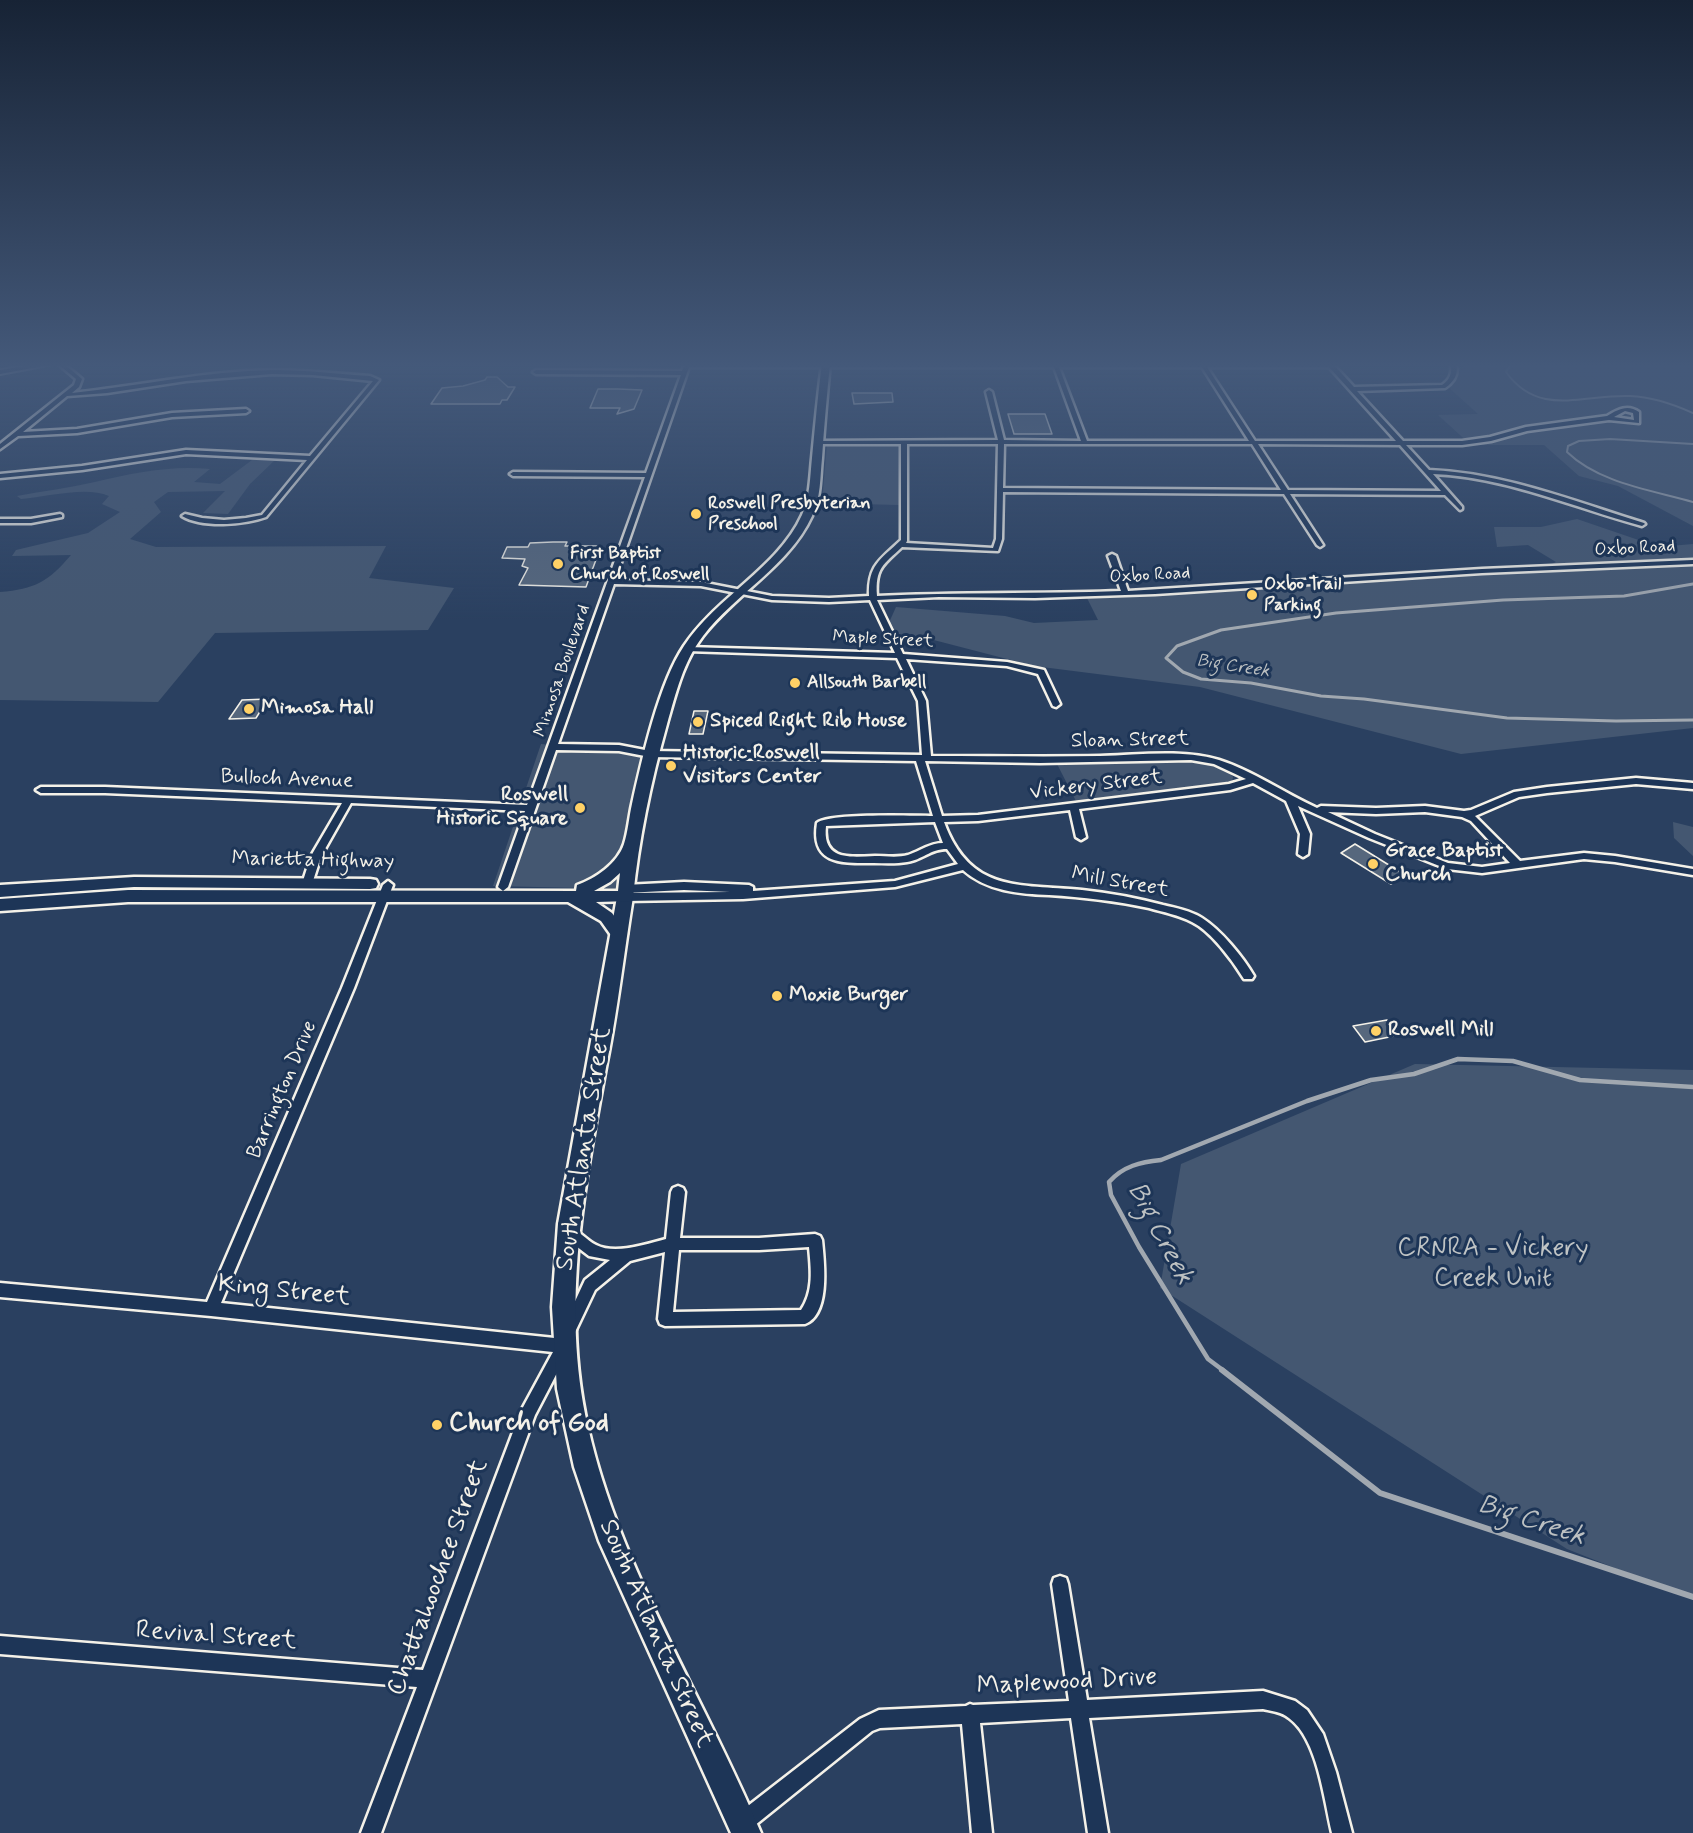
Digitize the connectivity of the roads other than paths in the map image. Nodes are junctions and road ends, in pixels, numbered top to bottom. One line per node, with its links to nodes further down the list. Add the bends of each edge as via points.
1 (321, 449): 8 (street)
2 (658, 449): 11 (street, Mimosa Boulevard)
3 (818, 449): 26 (main road, South Atlanta Street, via 813,495 806,517 788,545)
4 (904, 449): 21 (street)
5 (1001, 449): 13 (street)
6 (1259, 449): 14 (street)
7 (1406, 449): 9 (street)
8 (313, 458): 12 (street, via 186,452); 18 (street, via 264,516 248,520)
9 (1427, 472): 15 (street); 20 (street, via 1486,477)
10 (513, 474): 11 (street)
11 (648, 475): 25 (street, Mimosa Boulevard)
12 (0, 476)
13 (1001, 490): 14 (street); 21 (street, via 996,550)
14 (1287, 492): 15 (street); 22 (street)
15 (1446, 493): 16 (street)
16 (1460, 508)
17 (60, 516): 19 (street)
18 (185, 516)
19 (0, 521)
20 (1642, 524)
21 (902, 544): 28 (street, via 877,567 872,580)
22 (1320, 545)
23 (1112, 556): 27 (street)
24 (1693, 562): 27 (street, Oxbo Road)
25 (610, 582): 26 (street, Oxbo Road, via 701,584); 32 (street, Mimosa Boulevard)
26 (740, 591): 28 (street, Oxbo Road, via 793,600); 29 (main road, South Atlanta Street, via 712,617)
27 (1125, 593): 28 (street, Oxbo Road)
28 (873, 598): 30 (street, Mill Street)
29 (687, 649): 30 (street, Maple Street); 33 (main road, South Atlanta Street, via 674,674)
30 (901, 656): 31 (street, Maple Street, via 1036,669); 34 (street, Mill Street, via 922,701)
31 (1056, 704)
32 (552, 747): 33 (street, Sloan Street, via 619,748); 41 (street, Mimosa Boulevard)
33 (650, 754): 34 (street, Sloan Street); 46 (main road, South Atlanta Street)
34 (924, 758): 35 (street, Sloan Street, via 1080,760 1178,756 1216,762); 44 (street, Mill Street)
35 (1255, 778): 38 (street, Sloan Street); 40 (street, Vickery Street, via 1230,787)
36 (1693, 786): 43 (street, via 1636,781 1547,790 1517,794)
37 (41, 790): 39 (street, Bulloch Avenue)
38 (1290, 799): 42 (street, Sloan Street); 48 (street, via 1305,834)
39 (348, 800): 41 (street, Bulloch Avenue); 52 (street, via 316,856)
40 (1074, 806): 44 (street, Vickery Street, via 978,818); 45 (street)
41 (530, 808): 53 (street, Mimosa Boulevard)
42 (1315, 809): 43 (street, via 1425,809); 50 (street, Sloan Street, via 1447,866 1472,870)
43 (1464, 814): 50 (street)
44 (940, 818): 47 (street, Mill Street); 47 (street, Vickery Street, via 822,823 819,837 832,856 842,860 907,859 936,846)
45 (1081, 837)
46 (631, 846): 54 (main road, via 600,882); 57 (main road, South Atlanta Street)
47 (951, 846): 49 (street, Mill Street)
48 (1304, 854)
49 (965, 866): 57 (street, via 895,884 716,897); 61 (street, Mill Street, via 998,886 1085,894 1196,919)
50 (1518, 866): 51 (street, Sloan Street, via 1584,856)
51 (1693, 872)
52 (307, 884): 55 (main road, Marietta Highway); 56 (main road, Marietta Highway, via 102,883)
53 (503, 886): 54 (main road, Marietta Highway); 55 (main road, Marietta Highway)
54 (583, 889): 57 (main road, Marietta Highway)
55 (386, 890): 58 (main road, Marietta Highway); 59 (main road, Marietta Highway, via 128,896); 67 (street, Barrington Drive)
56 (0, 891)
57 (625, 893): 58 (main road, Marietta Highway); 60 (main road, South Atlanta Street)
58 (548, 896): 60 (main road, via 588,905 607,916)
59 (0, 905)
60 (619, 934): 63 (main road, South Atlanta Street)
61 (1248, 976)
62 (678, 1192): 64 (street)
63 (568, 1232): 65 (street, via 594,1252); 68 (main road, South Atlanta Street)
64 (673, 1244): 64 (street, via 815,1240 815,1304 805,1317 664,1319); 65 (street)
65 (626, 1256): 68 (street, Chattahoochee Street, via 590,1285)
66 (0, 1290): 67 (street, King Street)
67 (210, 1309): 68 (street, King Street)
68 (564, 1343): 71 (street, Chattahoochee Street, via 529,1411); 74 (main road, South Atlanta Street, via 576,1430 606,1530)
69 (1060, 1584): 72 (street)
70 (0, 1645): 71 (street, Revival Street)
71 (429, 1679): 75 (street, Chattahoochee Street)
72 (1079, 1708): 73 (street, Maplewood Drive); 77 (street); 78 (street, Maplewood Drive, via 1263,1700 1282,1704 1300,1714 1318,1746)
73 (970, 1713): 74 (street, Maplewood Drive, via 894,1717 866,1725); 76 (street)
74 (744, 1828)
75 (371, 1833)
76 (982, 1833)
77 (1098, 1833)
78 (1342, 1833)

